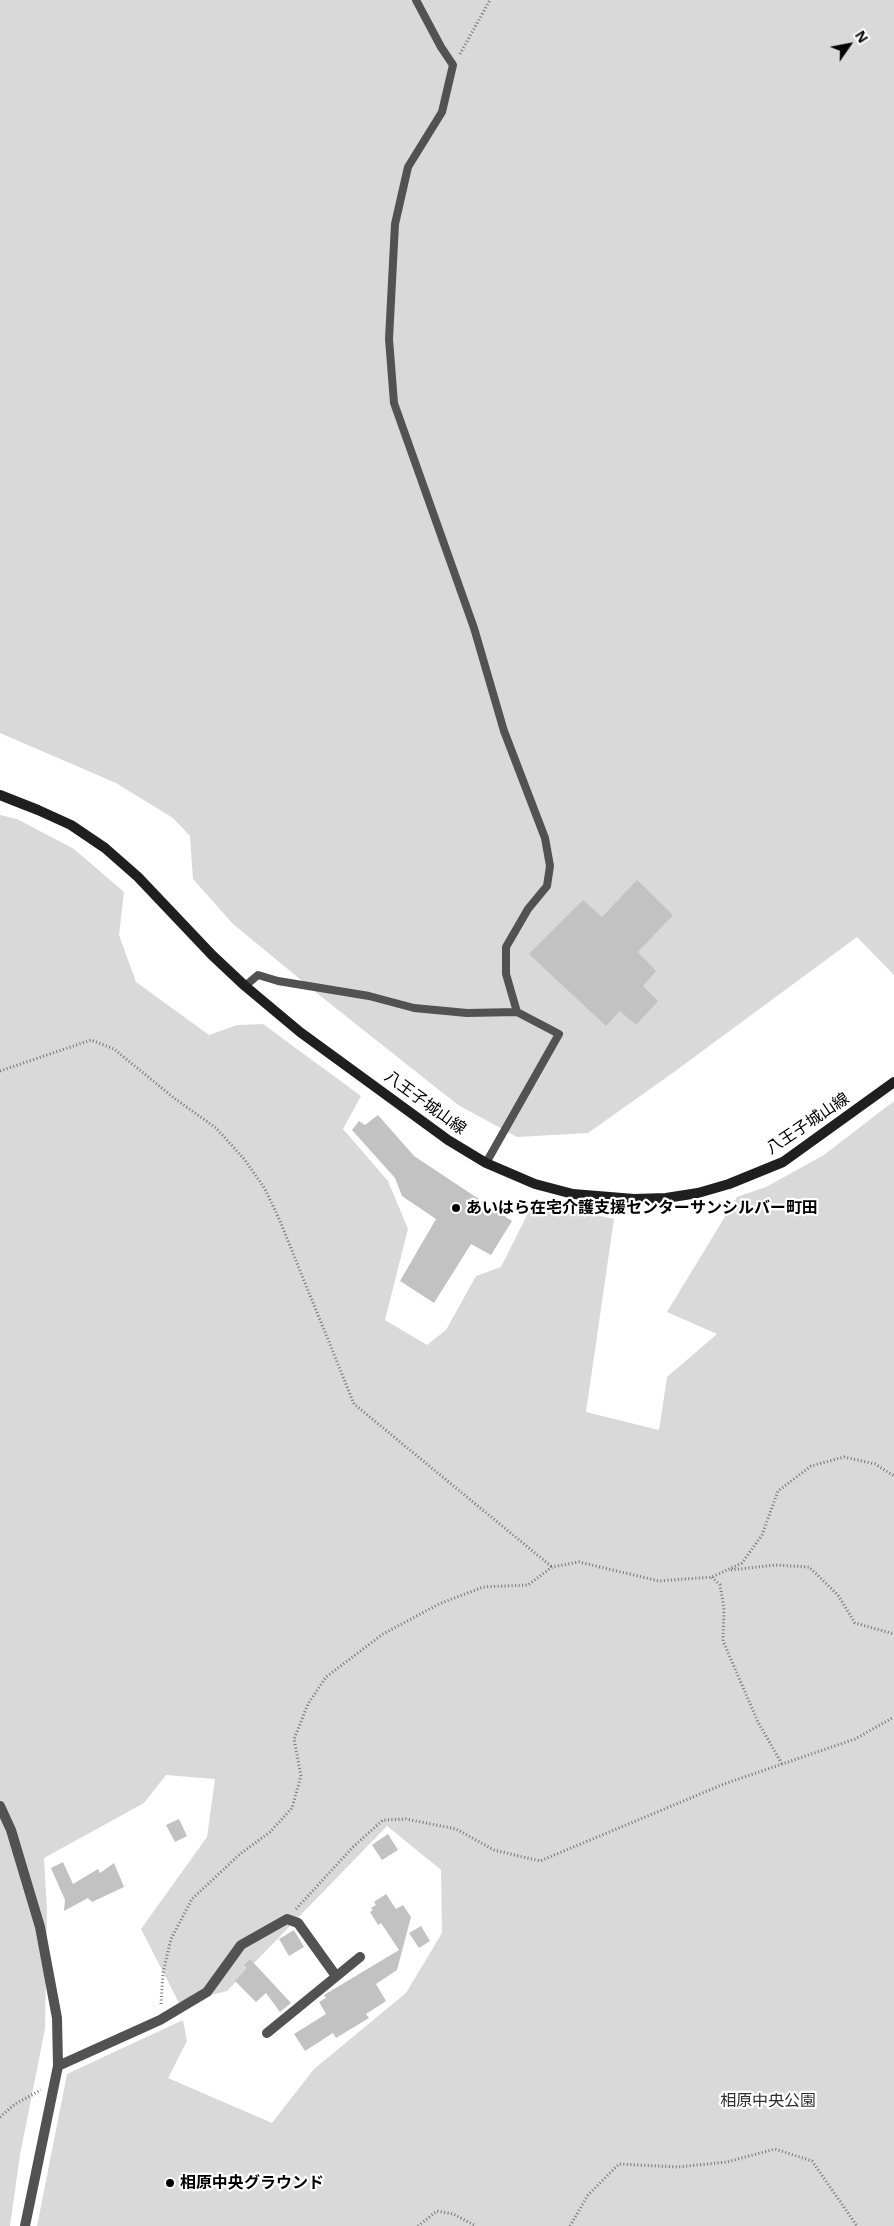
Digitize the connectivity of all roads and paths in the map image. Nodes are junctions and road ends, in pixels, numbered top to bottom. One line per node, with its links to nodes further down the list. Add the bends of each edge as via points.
1 (416, 0): 3 (lane, via 440,47)
2 (490, 0): 3 (path)
3 (454, 65): 6 (lane, via 442,112 408,167 395,224 389,339 394,403 474,628 504,731 545,838 550,866 546,886 506,947 506,974)
4 (0, 796): 5 (main road, 八王子城山線, via 71,826 105,848 138,877)
5 (245, 986): 6 (lane, via 258,975 414,1008 467,1013); 9 (main road, 八王子城山線, via 300,1032 448,1140)
6 (517, 1012): 9 (lane, via 559,1034)
7 (0, 1071): 11 (path, via 91,1040 114,1049 216,1128 245,1160 265,1189 354,1404)
8 (894, 1082): 9 (main road, 八王子城山線, via 783,1162 698,1193 666,1198 593,1197 535,1184)
9 (486, 1163)
10 (894, 1476): 12 (path, via 875,1464 844,1457 811,1466 778,1492 762,1535 742,1563)
11 (552, 1567): 13 (path, via 579,1562 659,1581); 21 (path, via 528,1585 483,1587 438,1604 384,1634 326,1677 308,1704 294,1739 301,1776 292,1808 270,1832 240,1854 192,1899 171,1939 163,1973)
12 (727, 1570): 13 (path); 14 (path, via 775,1565 809,1567 838,1595 855,1623)
13 (712, 1577): 16 (path, via 720,1585 724,1608 723,1642 758,1722)
14 (894, 1634)
15 (894, 1717): 16 (path, via 856,1739)
16 (782, 1764): 18 (path, via 676,1803 540,1861 494,1850 456,1829 406,1819 383,1820 353,1847)
17 (0, 1806): 23 (street, via 11,1830 40,1927 57,2018)
18 (287, 1918): 20 (street, via 298,1923); 21 (street, via 242,1945 207,1992)
19 (360, 1957): 20 (street)
20 (336, 1976): 22 (street)
21 (160, 2020): 23 (street)
22 (267, 2034)
23 (58, 2066): 24 (street)
24 (53, 2082): 25 (path); 26 (street)
25 (0, 2116)
26 (25, 2226)
27 (418, 2226): 28 (path, via 437,2211 453,2214)
28 (476, 2226)
29 (570, 2226): 30 (path, via 588,2195 619,2164 678,2167 727,2162 775,2149 812,2161)
30 (856, 2226)

